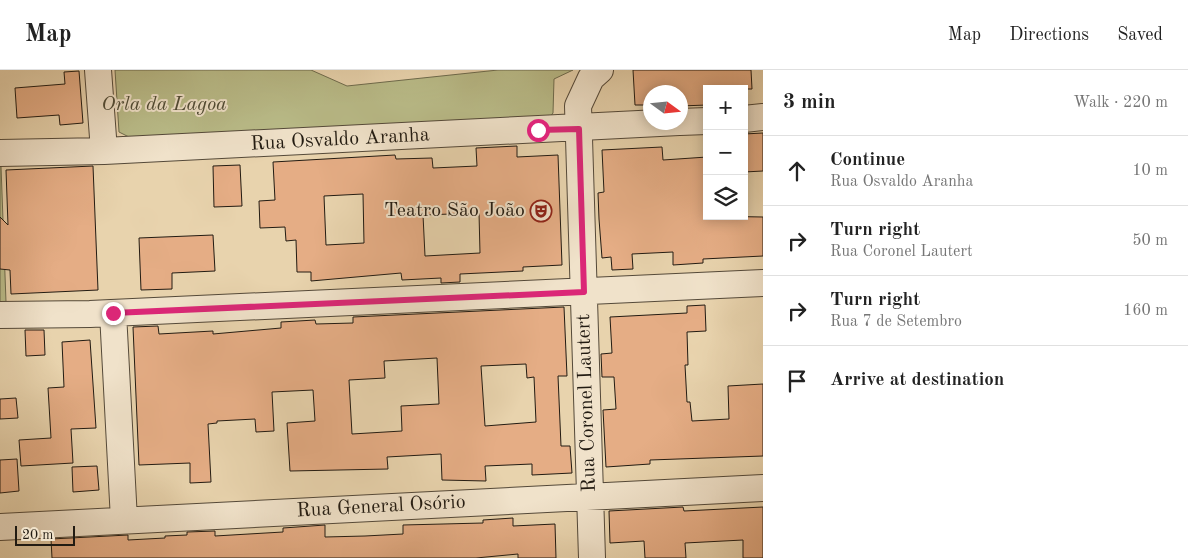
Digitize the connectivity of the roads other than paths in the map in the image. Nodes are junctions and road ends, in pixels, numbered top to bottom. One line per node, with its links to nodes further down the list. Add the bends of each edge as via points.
1 (98, 70): 9 (street)
2 (600, 70): 8 (street, Rua Coronel Lautert, via 591,78 578,106)
3 (763, 117): 4 (street)
4 (748, 118)
5 (703, 121): 6 (street, Rua Osvaldo Aranha)
6 (688, 122)
7 (643, 125): 8 (street, Rua Osvaldo Aranha)
8 (579, 129): 9 (street, Rua Osvaldo Aranha); 12 (street, Rua Coronel Lautert)
9 (104, 151): 10 (street, Rua Osvaldo Aranha)
10 (0, 153)
11 (763, 283): 12 (street)
12 (584, 292): 13 (street); 16 (street, Rua Coronel Lautert)
13 (113, 313): 14 (street); 17 (street)
14 (0, 316)
15 (763, 488): 16 (street, Rua General Osório)
16 (590, 497): 17 (street, Rua General Osório); 19 (street, Rua Coronel Lautert)
17 (124, 520): 18 (street, Rua General Osório)
18 (0, 526)
19 (592, 558)

